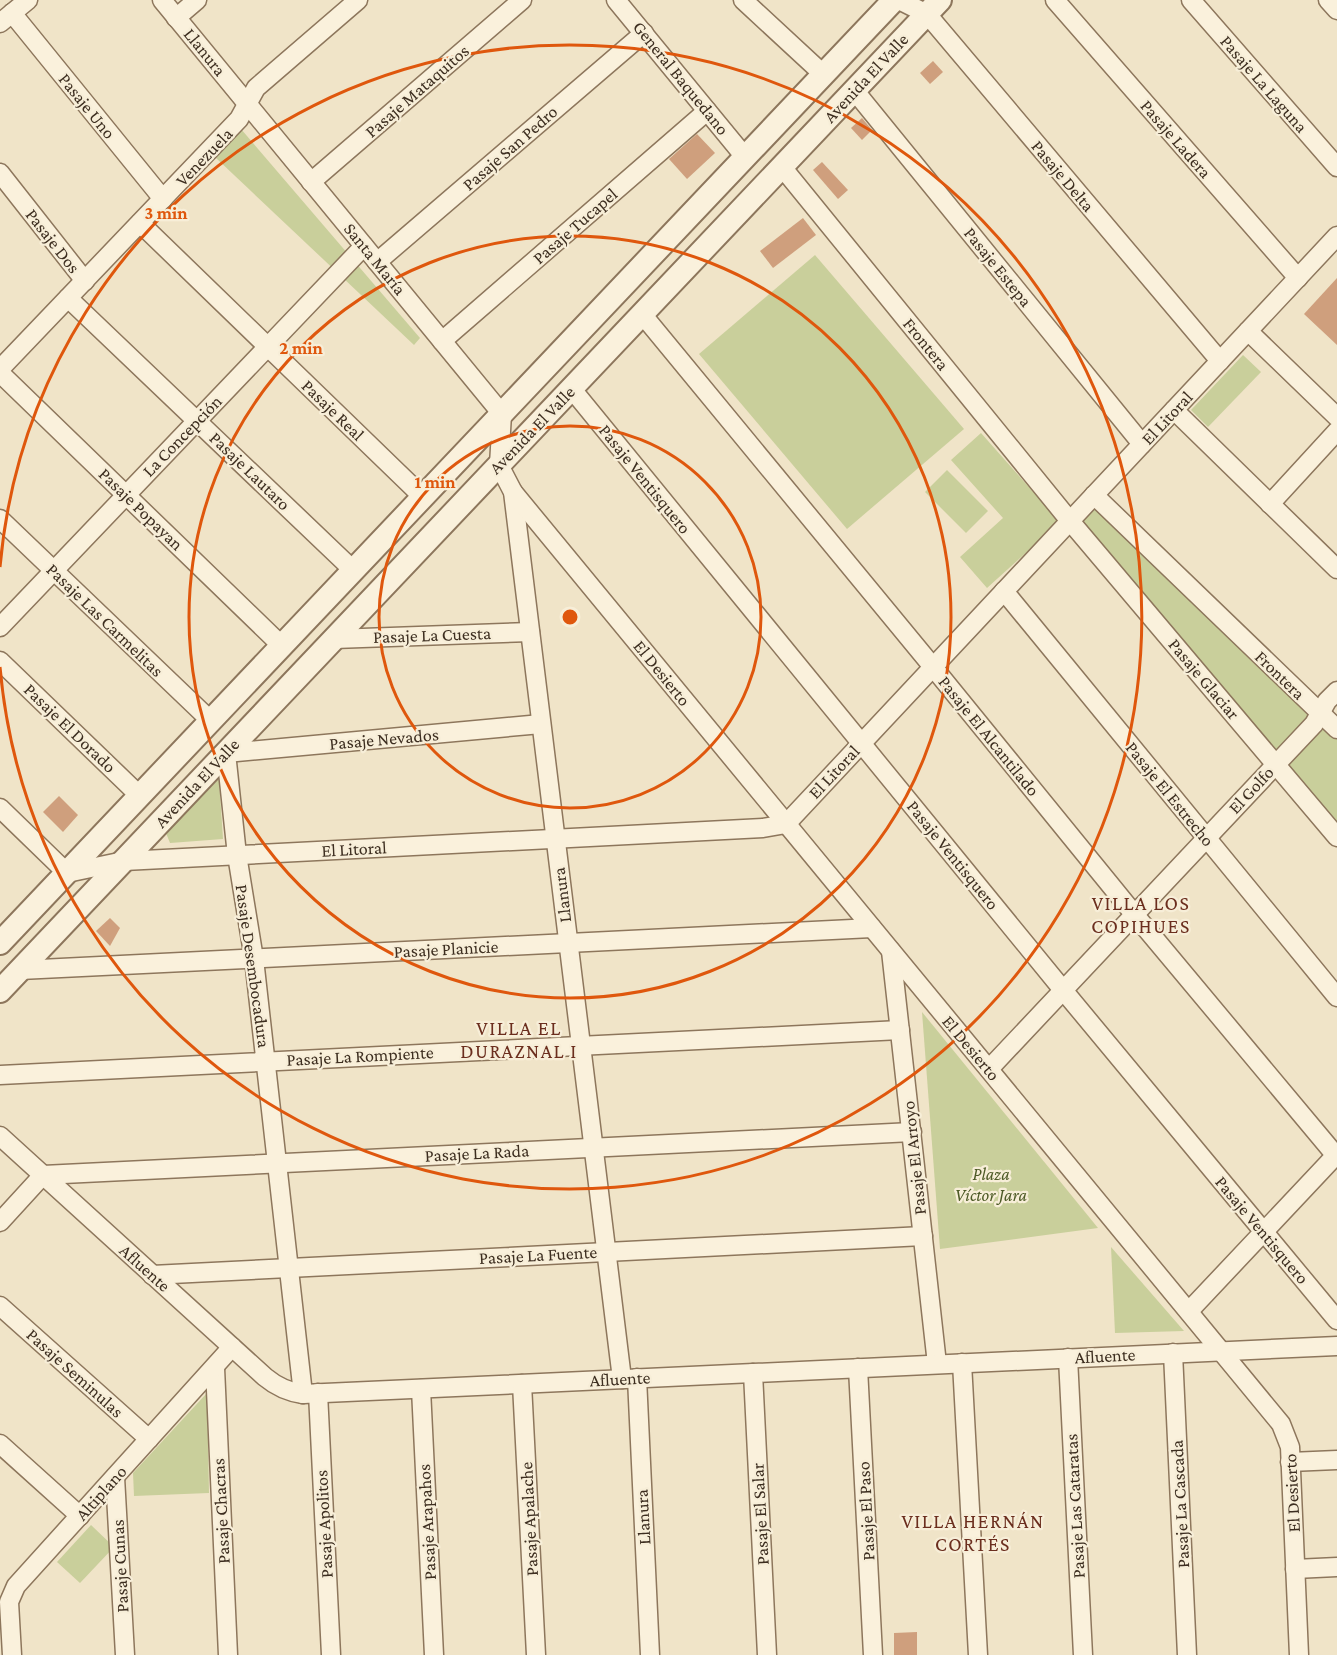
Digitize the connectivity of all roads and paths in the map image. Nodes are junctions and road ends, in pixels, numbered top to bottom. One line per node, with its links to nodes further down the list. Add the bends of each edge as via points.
1 (28, 0): 15 (street)
2 (162, 0): 16 (street, Llanura)
3 (197, 0): 16 (street)
4 (358, 0): 20 (street, Venezuela, via 256,88)
5 (522, 0): 26 (street, Pasaje Mataquitos)
6 (616, 0): 17 (street, General Baquedano)
7 (743, 0): 18 (street)
8 (894, 0): 18 (street, Avenida El Valle)
9 (899, 0): 13 (street, Pasaje Delta)
10 (1055, 0): 32 (street, Pasaje Ladera)
11 (1191, 0): 24 (street, Pasaje La Laguna)
12 (1328, 0): 14 (street)
13 (933, 7): 19 (street, Avenida El Valle); 39 (street, Pasaje Delta)
14 (1337, 10)
15 (6, 18): 27 (street, Pasaje Uno)
16 (176, 18): 20 (street, Llanura)
17 (644, 33): 21 (street, General Baquedano); 31 (street, Pasaje San Pedro)
18 (823, 74): 22 (street, Avenida El Valle)
19 (854, 90): 23 (street, Avenida El Valle); 47 (street, Pasaje Estepa)
20 (248, 104): 26 (street, Santa María); 27 (street, Venezuela, via 240,119)
21 (707, 111): 22 (street, General Baquedano); 37 (street, Pasaje Tucapel)
22 (745, 157): 43 (street, Avenida El Valle)
23 (782, 167): 35 (street, Avenida El Valle); 55 (street, Frontera)
24 (1337, 167)
25 (0, 173): 33 (street, Pasaje Dos)
26 (311, 182): 30 (street, Santa María)
27 (163, 199): 28 (street, Venezuela)
28 (140, 223): 33 (street, Venezuela); 38 (street, Pasaje Real)
29 (1337, 236): 32 (street, El Litoral)
30 (364, 246): 31 (street, Santa María); 38 (street, La Concepción)
31 (377, 262): 37 (street, Santa María)
32 (1298, 278): 36 (street, El Litoral)
33 (84, 281): 34 (street, Venezuela)
34 (68, 298): 40 (street, Venezuela); 45 (street, Pasaje Lautaro)
35 (642, 314): 41 (street, Avenida El Valle); 65 (street, Pasaje El Alcantilado)
36 (1248, 331): 39 (street, El Litoral); 44 (street)
37 (442, 341): 43 (street, Santa María)
38 (268, 346): 45 (street, La Concepción); 52 (street, Pasaje Real)
39 (1220, 361): 42 (street, El Litoral)
40 (2, 363): 50 (street, Pasaje Popayan)
41 (571, 388): 48 (street, Avenida El Valle); 71 (street, Pasaje Ventisquero)
42 (1174, 410): 47 (street, El Litoral); 53 (street)
43 (502, 414): 48 (street); 52 (street, Avenida El Valle)
44 (1337, 417)
45 (197, 421): 50 (street, La Concepción); 58 (street, Pasaje Lautaro)
46 (1337, 431): 53 (street)
47 (1142, 444): 51 (street, El Litoral)
48 (499, 465): 49 (street, Llanura); 62 (street, Avenida El Valle)
49 (513, 492): 61 (street, Llanura); 76 (street, El Desierto)
50 (126, 495): 57 (street, La Concepción); 63 (street, Pasaje Popayan)
51 (1094, 495): 55 (street, El Litoral); 67 (street, Frontera)
52 (423, 496): 58 (street, Avenida El Valle)
53 (1270, 504): 56 (street)
54 (0, 519): 57 (street, Pasaje Las Carmelitas)
55 (1070, 521): 59 (street, El Litoral); 73 (street, Pasaje Glaciar)
56 (1337, 569)
57 (54, 570): 60 (street, La Concepción); 69 (street, Pasaje Las Carmelitas)
58 (353, 570): 63 (street, Avenida El Valle)
59 (1004, 591): 65 (street, El Litoral); 78 (street, Pasaje El Estrecho)
60 (0, 627)
61 (530, 632): 62 (street, Pasaje La Cuesta); 68 (street, Llanura)
62 (334, 639): 72 (street, Avenida El Valle)
63 (282, 646): 69 (street, Avenida El Valle)
64 (0, 661): 74 (street, Pasaje El Dorado)
65 (933, 667): 71 (street, El Litoral); 83 (street, Pasaje El Alcantilado)
66 (1337, 691): 67 (street, El Golfo)
67 (1320, 713): 70 (street, Frontera); 73 (street, El Golfo)
68 (541, 724): 72 (street, Pasaje Nevados); 79 (street, Llanura)
69 (206, 726): 72 (street); 74 (street, Avenida El Valle)
70 (1337, 729)
71 (862, 743): 76 (street, El Litoral); 90 (street, Pasaje Ventisquero)
72 (226, 753): 80 (street, Pasaje Desembocadura); 81 (street, Avenida El Valle)
73 (1275, 764): 77 (street, Pasaje Glaciar); 78 (street, El Golfo)
74 (140, 796): 82 (street, Avenida El Valle)
75 (0, 808): 82 (street)
76 (786, 824): 79 (street, El Litoral); 84 (street, El Desierto)
77 (1337, 837)
78 (1206, 838): 83 (street, El Golfo); 92 (street, Pasaje El Estrecho)
79 (555, 839): 80 (street, El Litoral); 86 (street, Llanura)
80 (237, 855): 81 (street, El Litoral); 88 (street, Pasaje Desembocadura)
81 (123, 861): 82 (street, El Litoral); 89 (street, Avenida El Valle)
82 (67, 873): 85 (street, Avenida El Valle)
83 (1134, 914): 90 (street, El Golfo); 101 (street, Pasaje El Alcantilado)
84 (872, 928): 86 (street, Pasaje Planicie); 87 (street, El Desierto)
85 (0, 943)
86 (568, 943): 88 (street, Pasaje Planicie); 94 (street, Llanura)
87 (891, 951): 93 (street, Pasaje El Arroyo); 96 (street, El Desierto)
88 (254, 959): 89 (street, Pasaje Planicie); 95 (street, Pasaje Desembocadura)
89 (20, 970): 91 (street, Avenida El Valle)
90 (1063, 990): 96 (street, El Golfo); 105 (street, Pasaje Ventisquero)
91 (0, 991)
92 (1337, 997)
93 (900, 1030): 94 (street, Pasaje La Rompiente); 98 (street, Pasaje El Arroyo)
94 (581, 1046): 95 (street, Pasaje La Rompiente); 100 (street, Llanura)
95 (267, 1061): 97 (street, Pasaje La Rompiente); 102 (street, Pasaje Desembocadura)
96 (989, 1069): 111 (street, El Desierto)
97 (0, 1075)
98 (912, 1132): 100 (street, Pasaje La Rada); 106 (street, Pasaje El Arroyo)
99 (0, 1136): 103 (street, Afluente)
100 (593, 1148): 102 (street, Pasaje La Rada); 107 (street, Llanura)
101 (1336, 1155): 105 (street)
102 (278, 1163): 103 (street, Pasaje La Rada); 108 (street, Pasaje Desembocadura)
103 (43, 1175): 104 (street); 109 (street, Afluente)
104 (0, 1222)
105 (1264, 1232): 111 (street); 112 (street, Pasaje Ventisquero)
106 (923, 1236): 107 (street, Pasaje La Fuente); 119 (street, Pasaje El Arroyo)
107 (606, 1252): 108 (street, Pasaje La Fuente); 123 (street, Llanura)
108 (291, 1268): 109 (street, Pasaje La Fuente); 126 (street, Pasaje Desembocadura)
109 (152, 1275): 114 (street, Afluente)
110 (0, 1306): 127 (street, Pasaje Seminulas)
111 (1189, 1311): 115 (street, El Desierto)
112 (1337, 1320)
113 (1337, 1346): 115 (street, Afluente)
114 (232, 1347): 120 (street, Altiplano); 126 (street, Afluente, via 274,1384)
115 (1221, 1351): 116 (street, Afluente); 130 (street, El Desierto, via 1281,1424 1288,1439)
116 (1173, 1353): 117 (street, Afluente); 147 (street, Pasaje La Cascada)
117 (1068, 1358): 118 (street, Afluente); 146 (street, Pasaje Las Cataratas)
118 (962, 1363): 119 (street, Afluente); 145 (street)
119 (937, 1364): 121 (street, Afluente)
120 (215, 1368): 127 (street, Altiplano); 138 (street, Pasaje Chacras)
121 (858, 1368): 122 (street, Afluente); 144 (street, Pasaje El Paso)
122 (753, 1373): 123 (street, Afluente); 143 (street, Pasaje El Salar)
123 (629, 1379): 124 (street, Afluente); 142 (street, Llanura)
124 (522, 1384): 125 (street, Afluente); 141 (street, Pasaje Apalache)
125 (421, 1389): 126 (street, Afluente); 140 (street, Pasaje Arapahos)
126 (310, 1394): 139 (street, Pasaje Apolitos)
127 (149, 1439): 131 (street, Altiplano)
128 (0, 1444): 132 (street)
129 (1337, 1460): 130 (street)
130 (1290, 1462): 134 (street, El Desierto)
131 (115, 1477): 132 (street, Altiplano); 137 (street, Pasaje Cunas)
132 (80, 1516): 135 (street, Altiplano, via 20,1580)
133 (1337, 1567): 134 (street)
134 (1295, 1569): 148 (street, El Desierto)
135 (6, 1586): 136 (street, Altiplano)
136 (12, 1655)
137 (124, 1655)
138 (228, 1655)
139 (331, 1655)
140 (434, 1655)
141 (536, 1655)
142 (650, 1655)
143 (767, 1655)
144 (873, 1655)
145 (978, 1655)
146 (1083, 1655)
147 (1187, 1655)
148 (1299, 1655)

